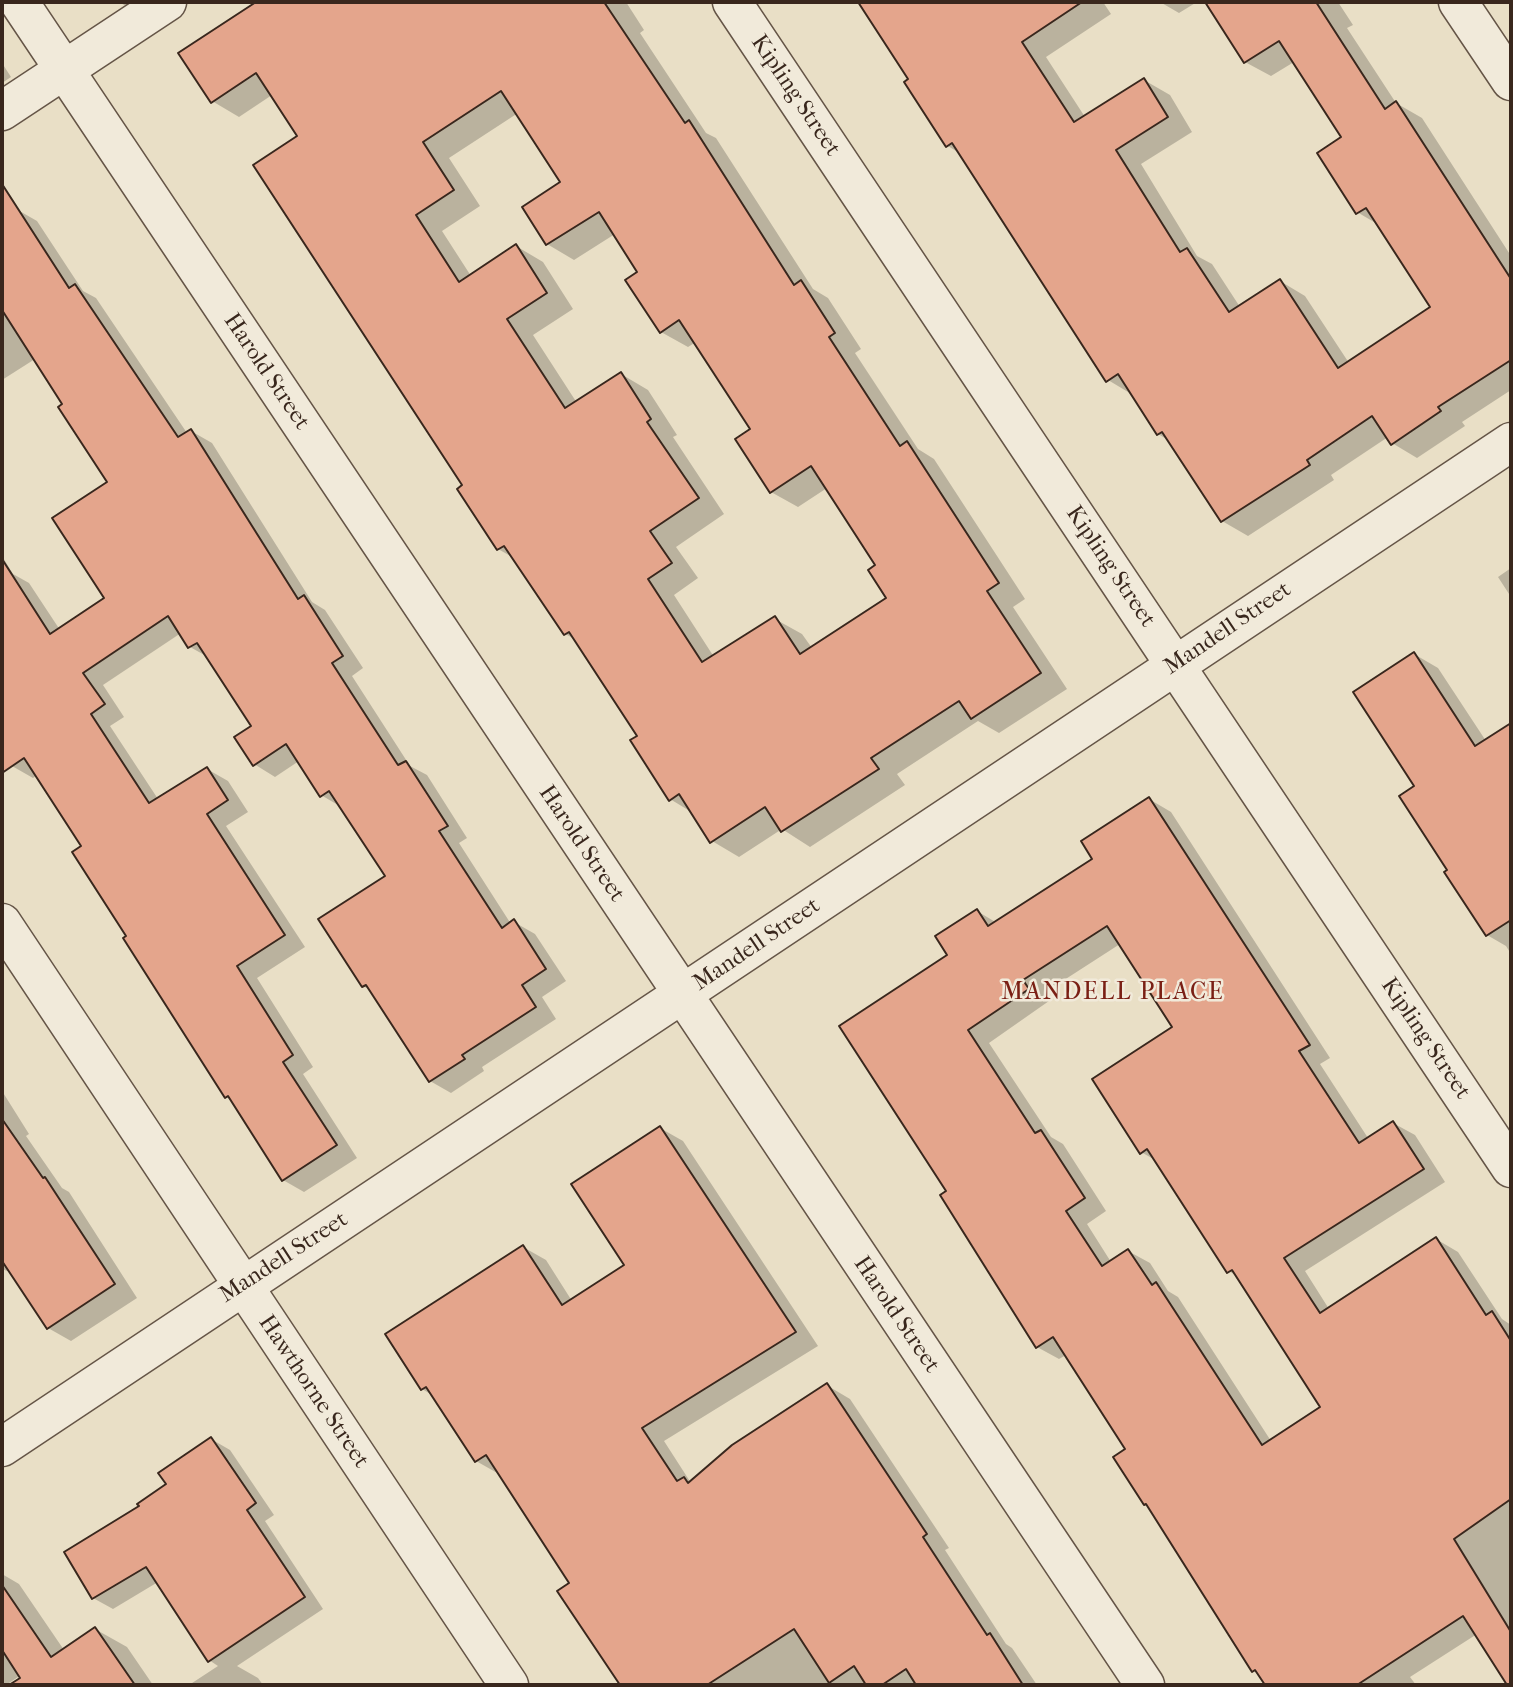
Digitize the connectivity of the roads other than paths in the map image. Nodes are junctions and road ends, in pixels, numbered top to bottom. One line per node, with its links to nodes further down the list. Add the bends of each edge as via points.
1 (19, 2): 5 (street, Harold Street)
2 (167, 2): 5 (street)
3 (733, 2): 9 (street, Kipling Street)
4 (1458, 2): 6 (street)
5 (65, 70): 7 (street); 11 (street, Harold Street)
6 (1511, 81)
7 (2, 111)
8 (1511, 442): 9 (street, Mandell Street)
9 (1175, 664): 11 (street, Mandell Street); 12 (street, Kipling Street)
10 (2, 923): 13 (street, Hawthorne Street)
11 (682, 996): 13 (street, Mandell Street); 16 (street, Harold Street)
12 (1511, 1168)
13 (243, 1285): 14 (street, Mandell Street); 15 (street, Hawthorne Street)
14 (2, 1447)
15 (509, 1685)
16 (1145, 1685)

